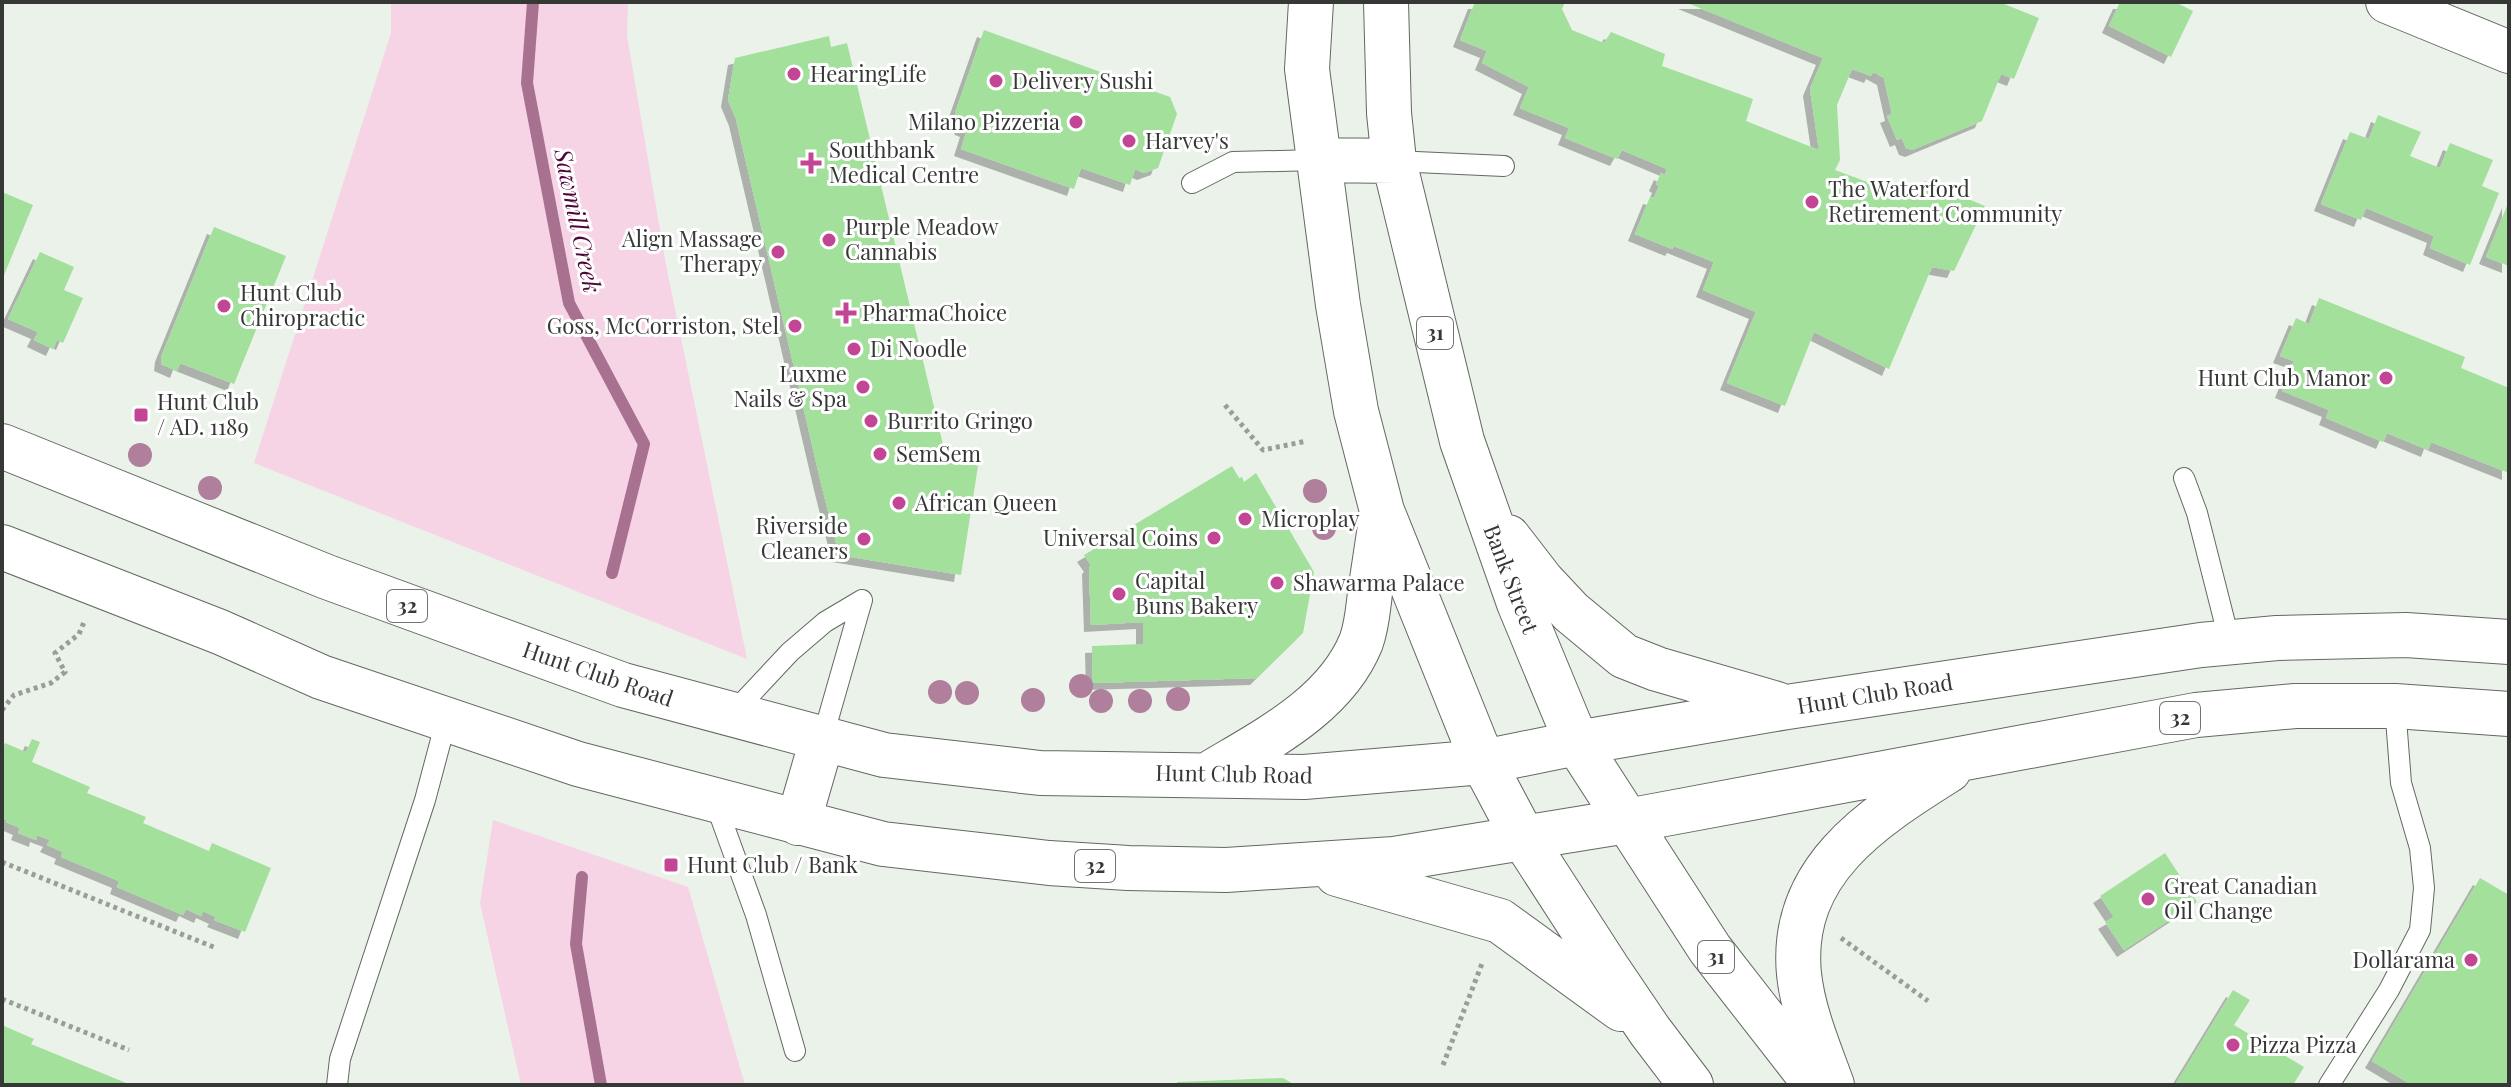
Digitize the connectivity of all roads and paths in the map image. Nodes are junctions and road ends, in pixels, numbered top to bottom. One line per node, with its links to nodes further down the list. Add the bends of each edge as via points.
1 (1311, 2): 5 (main road, via 1307,69)
2 (1386, 2): 6 (main road, Bank Street / 31)
3 (2387, 2): 4 (street)
4 (2509, 52)
5 (1318, 160): 6 (main road); 8 (lane, via 1233,162); 14 (main road, via 1356,411)
6 (1394, 161): 7 (lane); 13 (main road, Bank Street / 31, via 1446,380)
7 (1504, 166)
8 (1192, 183)
9 (1225, 405): 10 (path, via 1263,450)
10 (1307, 441)
11 (2, 446): 23 (main road, Hunt Club Road / 32, via 327,577 623,685)
12 (2184, 478): 18 (lane)
13 (1482, 503): 20 (main road, via 1542,581 1624,656); 26 (main road, Bank Street / 31)
14 (1382, 511): 28 (main road); 29 (main road, via 1366,622 1347,665 1292,723)
15 (2, 547): 16 (main road, 32)
16 (100, 585): 21 (path, via 79,634 55,653 65,672 51,683 14,695); 24 (main road, 32, via 321,677)
17 (2509, 642): 18 (main road, Hunt Club Road / 32, via 2406,635)
18 (2230, 643): 20 (main road, Hunt Club Road / 32)
19 (2395, 706): 22 (main road, 32); 27 (main road, 32, via 2295,706 2196,715); 49 (lane, via 2401,783 2420,848 2420,930)
20 (1787, 707): 26 (main road, Hunt Club Road / 32)
21 (2, 710)
22 (2509, 714)
23 (731, 715): 25 (main road, Hunt Club Road / 32); 25 (lane, via 790,652 862,600)
24 (446, 721): 30 (main road, 32, via 578,764); 45 (lane, via 340,1059)
25 (822, 740): 29 (main road, Hunt Club Road / 32, via 884,755 1040,773); 32 (main road)
26 (1577, 743): 28 (main road, Hunt Club Road / 32); 31 (main road, Bank Street / 31)
27 (1969, 758): 31 (main road, 32); 48 (main road, via 1862,829 1838,853 1808,905 1799,940 1799,973)
28 (1483, 762): 29 (main road, Hunt Club Road / 32, via 1304,777); 33 (main road)
29 (1209, 774)
30 (714, 799): 32 (main road, 32); 43 (lane, via 756,915)
31 (1627, 821): 33 (main road, 32); 47 (main road, Bank Street / 31, via 1710,949)
32 (798, 823): 35 (main road, 32, via 883,844 1049,863 1226,870)
33 (1524, 839): 35 (main road, 32); 41 (main road)
34 (2, 862): 37 (path)
35 (1308, 866): 41 (main road, via 1500,921)
36 (1840, 937): 40 (path)
37 (216, 948)
38 (1475, 982): 44 (path)
39 (2, 999): 42 (path)
40 (1928, 1001)
41 (1650, 1031): 46 (main road)
42 (129, 1050)
43 (795, 1051)
44 (1443, 1065)
45 (337, 1085)
46 (1691, 1085)
47 (1816, 1085)
48 (1832, 1085)
49 (2329, 1085)

